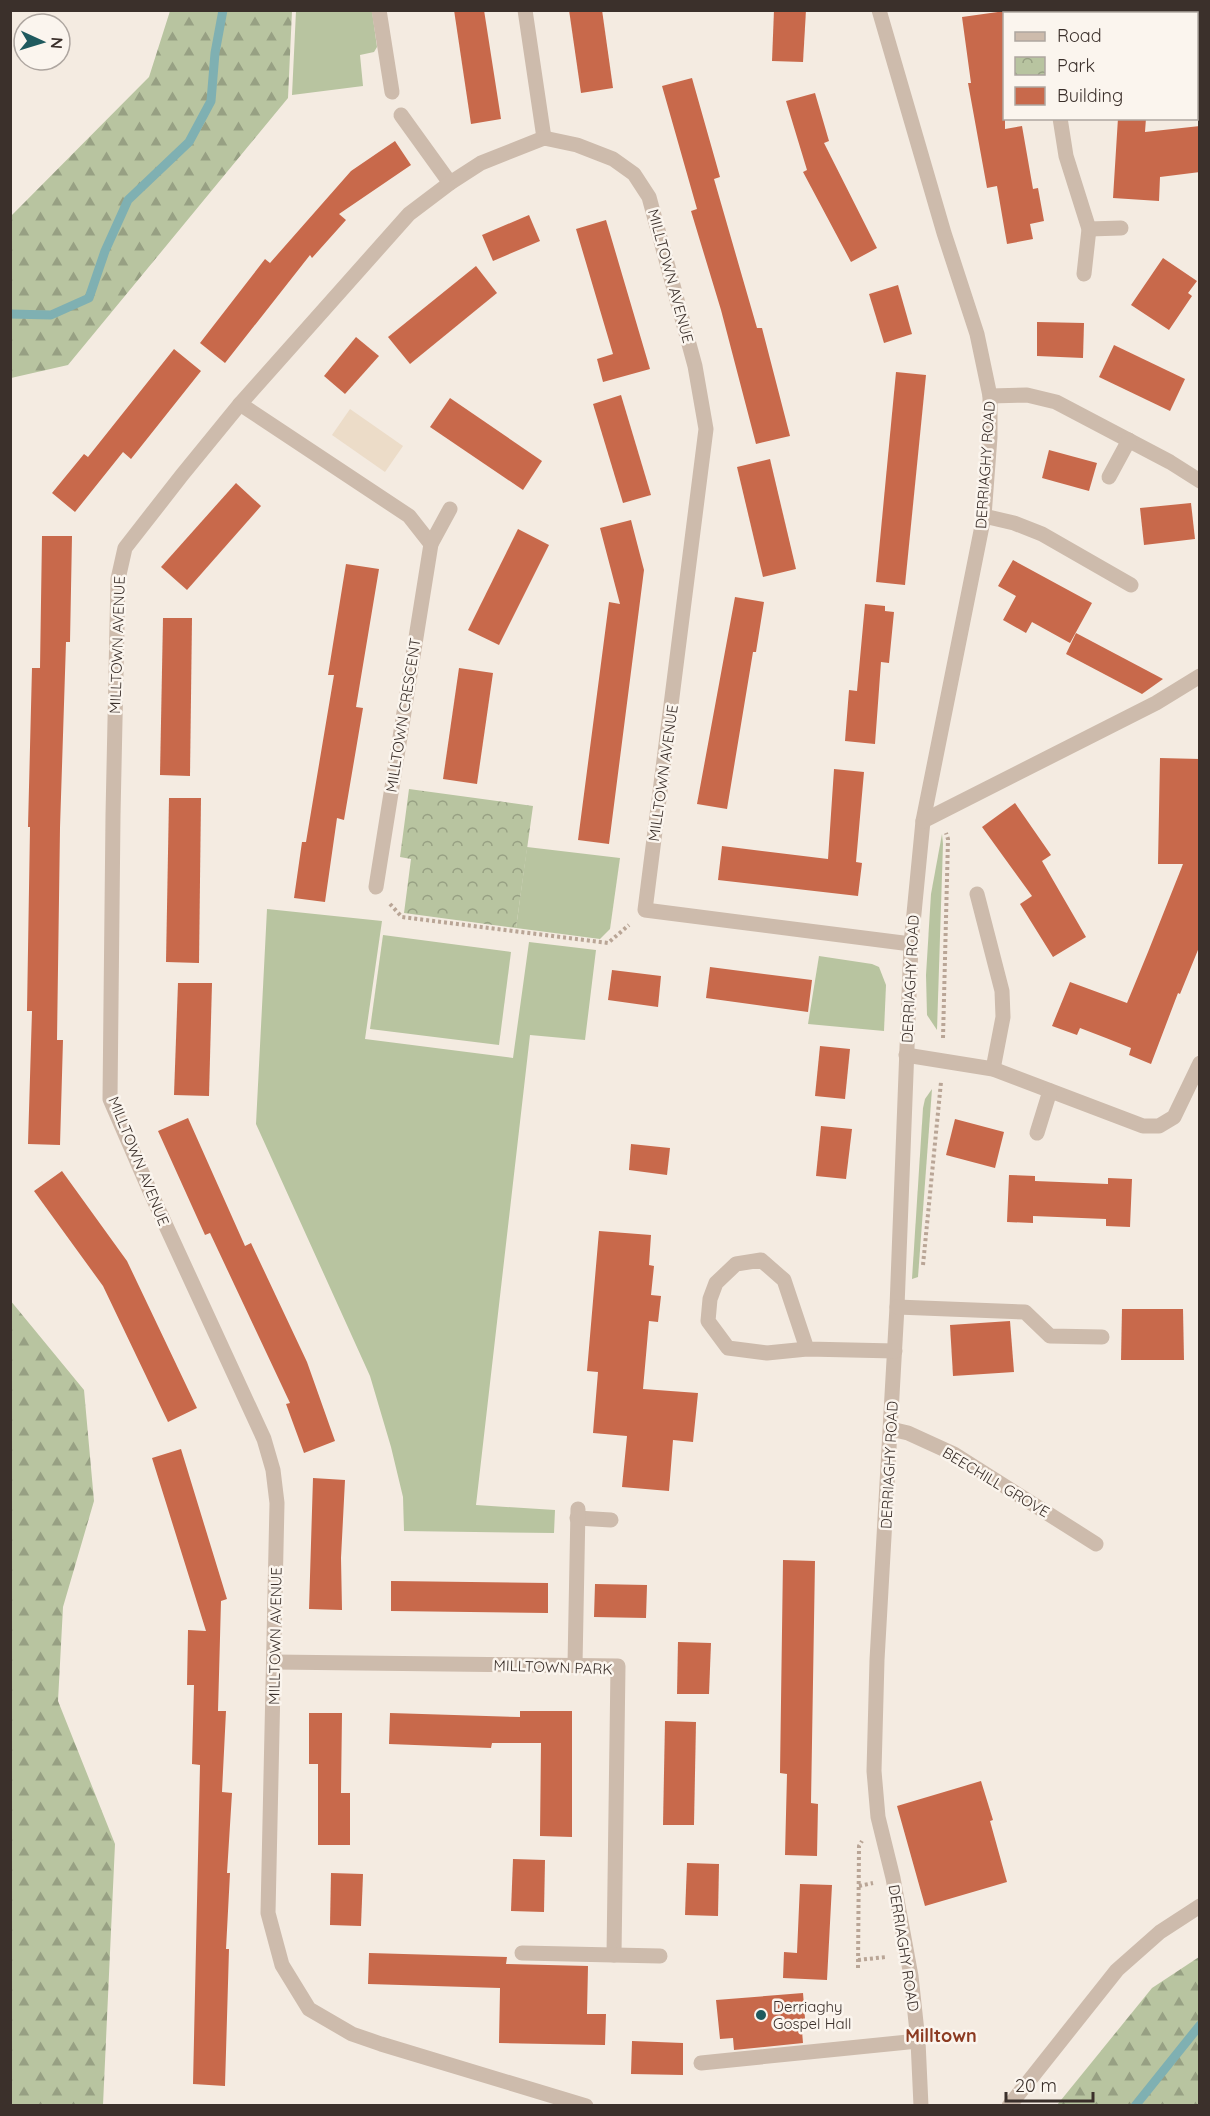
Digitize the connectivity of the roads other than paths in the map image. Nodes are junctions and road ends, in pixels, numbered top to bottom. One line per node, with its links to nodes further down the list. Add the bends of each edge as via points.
1 (379, 10): 4 (street)
2 (525, 10): 7 (street)
3 (879, 10): 12 (street, DERRIAGHY ROAD, via 977,334)
4 (392, 92)
5 (401, 115): 8 (street)
6 (1060, 120): 10 (street, via 1066,156)
7 (544, 138): 8 (street, MILLTOWN AVENUE, via 481,163); 25 (street, MILLTOWN AVENUE, via 613,159 634,174 650,197 695,366 706,429 645,910)
8 (450, 183): 13 (street, MILLTOWN AVENUE, via 409,214)
9 (1121, 228): 10 (street)
10 (1089, 229): 11 (street)
11 (1084, 274)
12 (990, 396): 14 (street, via 1027,395 1056,402); 18 (street, DERRIAGHY ROAD)
13 (240, 404): 19 (street, via 409,516); 38 (street, MILLTOWN AVENUE, via 126,548 118,579 110,1099 264,1439 277,1503)
14 (1129, 441): 15 (street); 16 (street)
15 (1109, 477)
16 (1200, 481)
17 (450, 510): 19 (street, MILLTOWN CRESCENT)
18 (984, 516): 20 (street, via 1042,534); 22 (street, DERRIAGHY ROAD)
19 (431, 544): 23 (street, MILLTOWN CRESCENT)
20 (1131, 585)
21 (1200, 676): 22 (street, via 1156,703)
22 (923, 821): 25 (street, DERRIAGHY ROAD)
23 (376, 887)
24 (977, 894): 28 (street, via 1002,991 1003,1017)
25 (911, 944): 26 (street, DERRIAGHY ROAD)
26 (906, 1055): 28 (street); 31 (street, DERRIAGHY ROAD)
27 (1200, 1064): 29 (street, via 1174,1117 1160,1126 1143,1125)
28 (993, 1069): 29 (street)
29 (1050, 1091): 30 (street)
30 (1037, 1133)
31 (897, 1307): 32 (street, via 1025,1312 1050,1336); 34 (street, DERRIAGHY ROAD)
32 (1102, 1337)
33 (807, 1349): 33 (street, via 766,1353 728,1348 708,1321 716,1283 736,1264 761,1260 784,1280); 34 (street)
34 (895, 1352): 35 (street, DERRIAGHY ROAD)
35 (891, 1429): 37 (street, BEECHILL GROVE, via 954,1454); 44 (street, DERRIAGHY ROAD, via 874,1770 878,1817 908,1955)
36 (611, 1520): 39 (street, via 577,1514)
37 (1096, 1544)
38 (274, 1662): 39 (street, MILLTOWN PARK); 46 (street, MILLTOWN AVENUE, via 268,1913 282,1965 309,2008 352,2034)
39 (575, 1665): 42 (street, MILLTOWN PARK, via 618,1666)
40 (1200, 1906): 48 (street, via 1160,1932 1117,1970)
41 (522, 1953): 42 (street)
42 (614, 1955): 43 (street)
43 (660, 1956)
44 (918, 2041): 45 (street); 47 (street, DERRIAGHY ROAD)
45 (702, 2063)
46 (586, 2106)
47 (921, 2106)
48 (1009, 2106)

